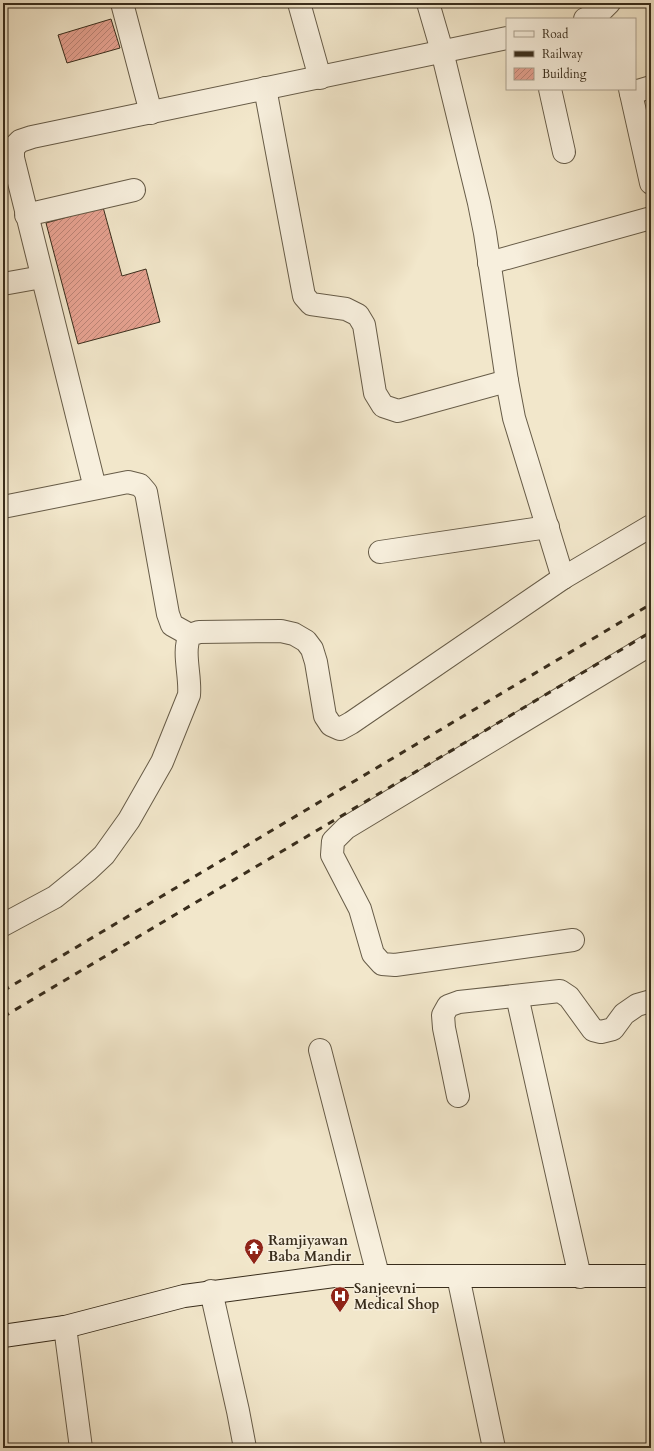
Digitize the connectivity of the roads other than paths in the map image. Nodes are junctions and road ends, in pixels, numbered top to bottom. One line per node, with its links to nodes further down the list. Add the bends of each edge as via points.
1 (122, 3): 12 (street)
2 (299, 3): 8 (street)
3 (428, 3): 7 (street)
4 (610, 9): 5 (street)
5 (587, 18)
6 (506, 38): 7 (street)
7 (442, 51): 8 (street); 18 (street, via 479,202)
8 (320, 78): 9 (street)
9 (265, 88): 12 (street); 21 (street, via 304,296 311,304 346,309 358,315 364,325 375,393 383,406 398,411)
10 (550, 90): 13 (street)
11 (637, 90): 14 (street)
12 (151, 113): 16 (street, via 20,141 13,148 13,158)
13 (564, 152)
14 (651, 183)
15 (134, 190): 16 (street)
16 (26, 215): 19 (street)
17 (651, 218): 18 (street)
18 (489, 263): 21 (street)
19 (42, 277): 20 (street); 22 (street)
20 (3, 284)
21 (507, 381): 25 (street, via 514,418)
22 (95, 488): 23 (street); 28 (street, via 128,482 140,485 146,492 168,614 172,625)
23 (3, 506)
24 (651, 526): 27 (street)
25 (548, 527): 26 (street); 27 (street)
26 (380, 552)
27 (563, 578): 28 (street, via 340,729 331,725 325,716 316,662 306,641 294,634 281,631 199,632)
28 (190, 635): 30 (street, via 186,643 189,695 162,762 129,820 104,855 87,871 55,897)
29 (651, 644): 31 (street, via 346,828 334,841 332,855 360,909 373,954 382,964 395,965)
30 (3, 925)
31 (573, 940)
32 (517, 996): 33 (street, via 560,991 569,997 593,1030 601,1032 613,1029 624,1014 637,1005); 35 (street, via 459,1002 448,1006 443,1015 444,1028); 39 (street)
33 (651, 1001)
34 (320, 1050): 36 (street)
35 (458, 1096)
36 (378, 1275): 37 (street); 40 (street, via 334,1276)
37 (458, 1276): 39 (street); 45 (street)
38 (651, 1276): 39 (street)
39 (580, 1277)
40 (211, 1292): 41 (street, via 184,1296); 44 (street)
41 (65, 1327): 42 (street); 43 (street)
42 (3, 1336)
43 (81, 1448)
44 (245, 1448)
45 (494, 1448)

